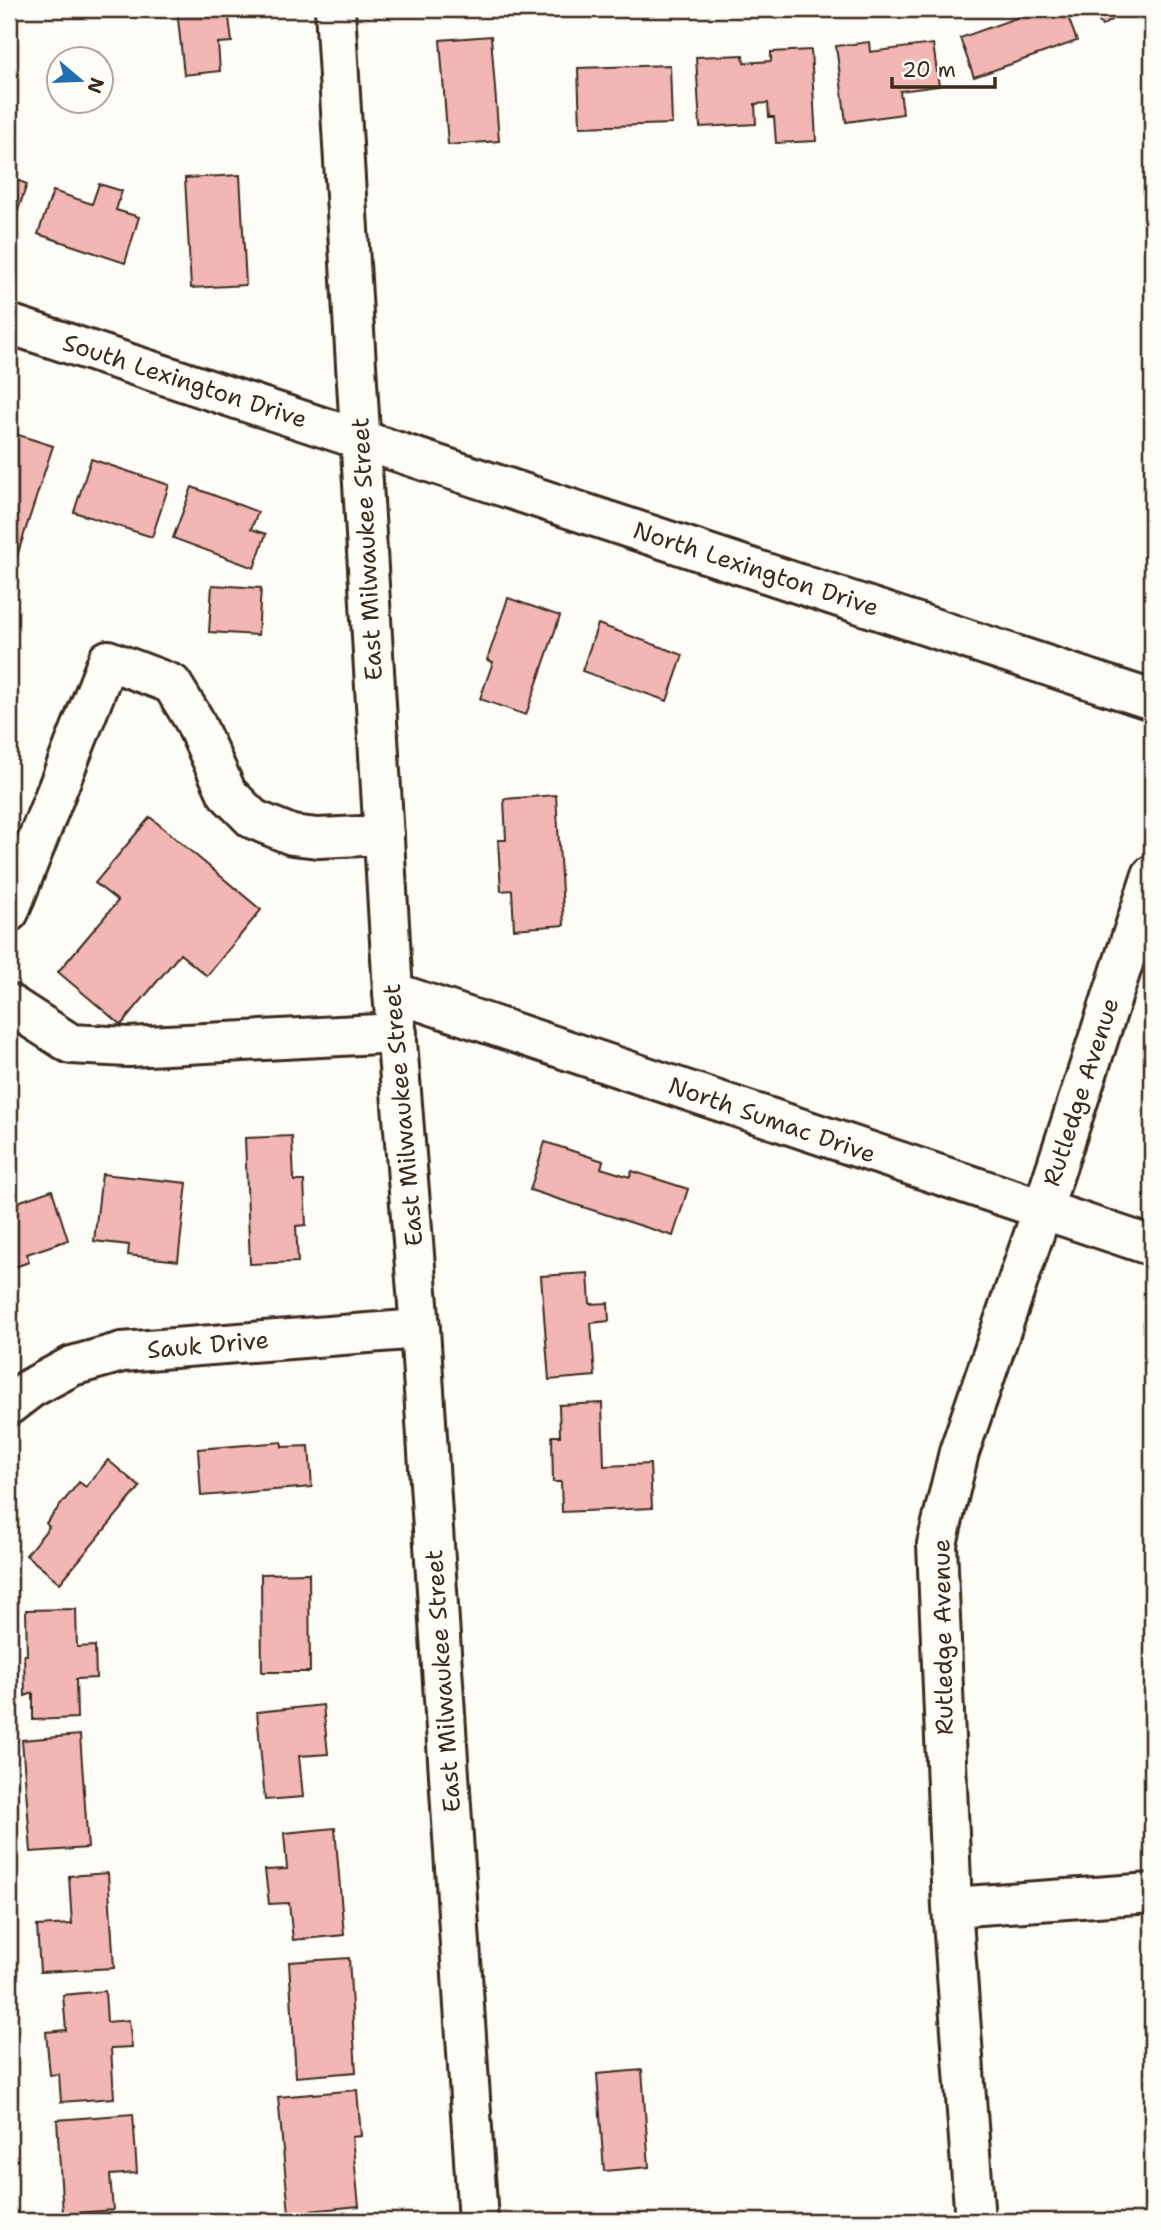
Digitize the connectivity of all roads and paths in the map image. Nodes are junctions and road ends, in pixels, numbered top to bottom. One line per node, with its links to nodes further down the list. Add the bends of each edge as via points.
1 (335, 9): 3 (street, East Milwaukee Street)
2 (9, 324): 3 (street, South Lexington Drive)
3 (361, 438): 4 (street, North Lexington Drive); 5 (street, East Milwaukee Street)
4 (1152, 700)
5 (384, 835): 7 (street, via 292,835 253,819 228,793 172,684 108,660); 8 (street, East Milwaukee Street)
6 (1152, 874): 11 (street, Rutledge Avenue)
7 (9, 912)
8 (393, 992): 10 (street, East Milwaukee Street); 11 (street, North Sumac Drive)
9 (9, 1004): 10 (street, via 71,1044 128,1047)
10 (397, 1033): 13 (street, East Milwaukee Street)
11 (1042, 1211): 12 (street, North Sumac Drive); 16 (street, Rutledge Avenue, via 959,1452 937,1544)
12 (1152, 1246)
13 (420, 1329): 14 (street, Sauk Drive, via 122,1352 72,1366); 17 (street, East Milwaukee Street)
14 (9, 1405)
15 (1152, 1894): 16 (street)
16 (952, 1907): 18 (street, Rutledge Avenue)
17 (478, 2221)
18 (975, 2221)

